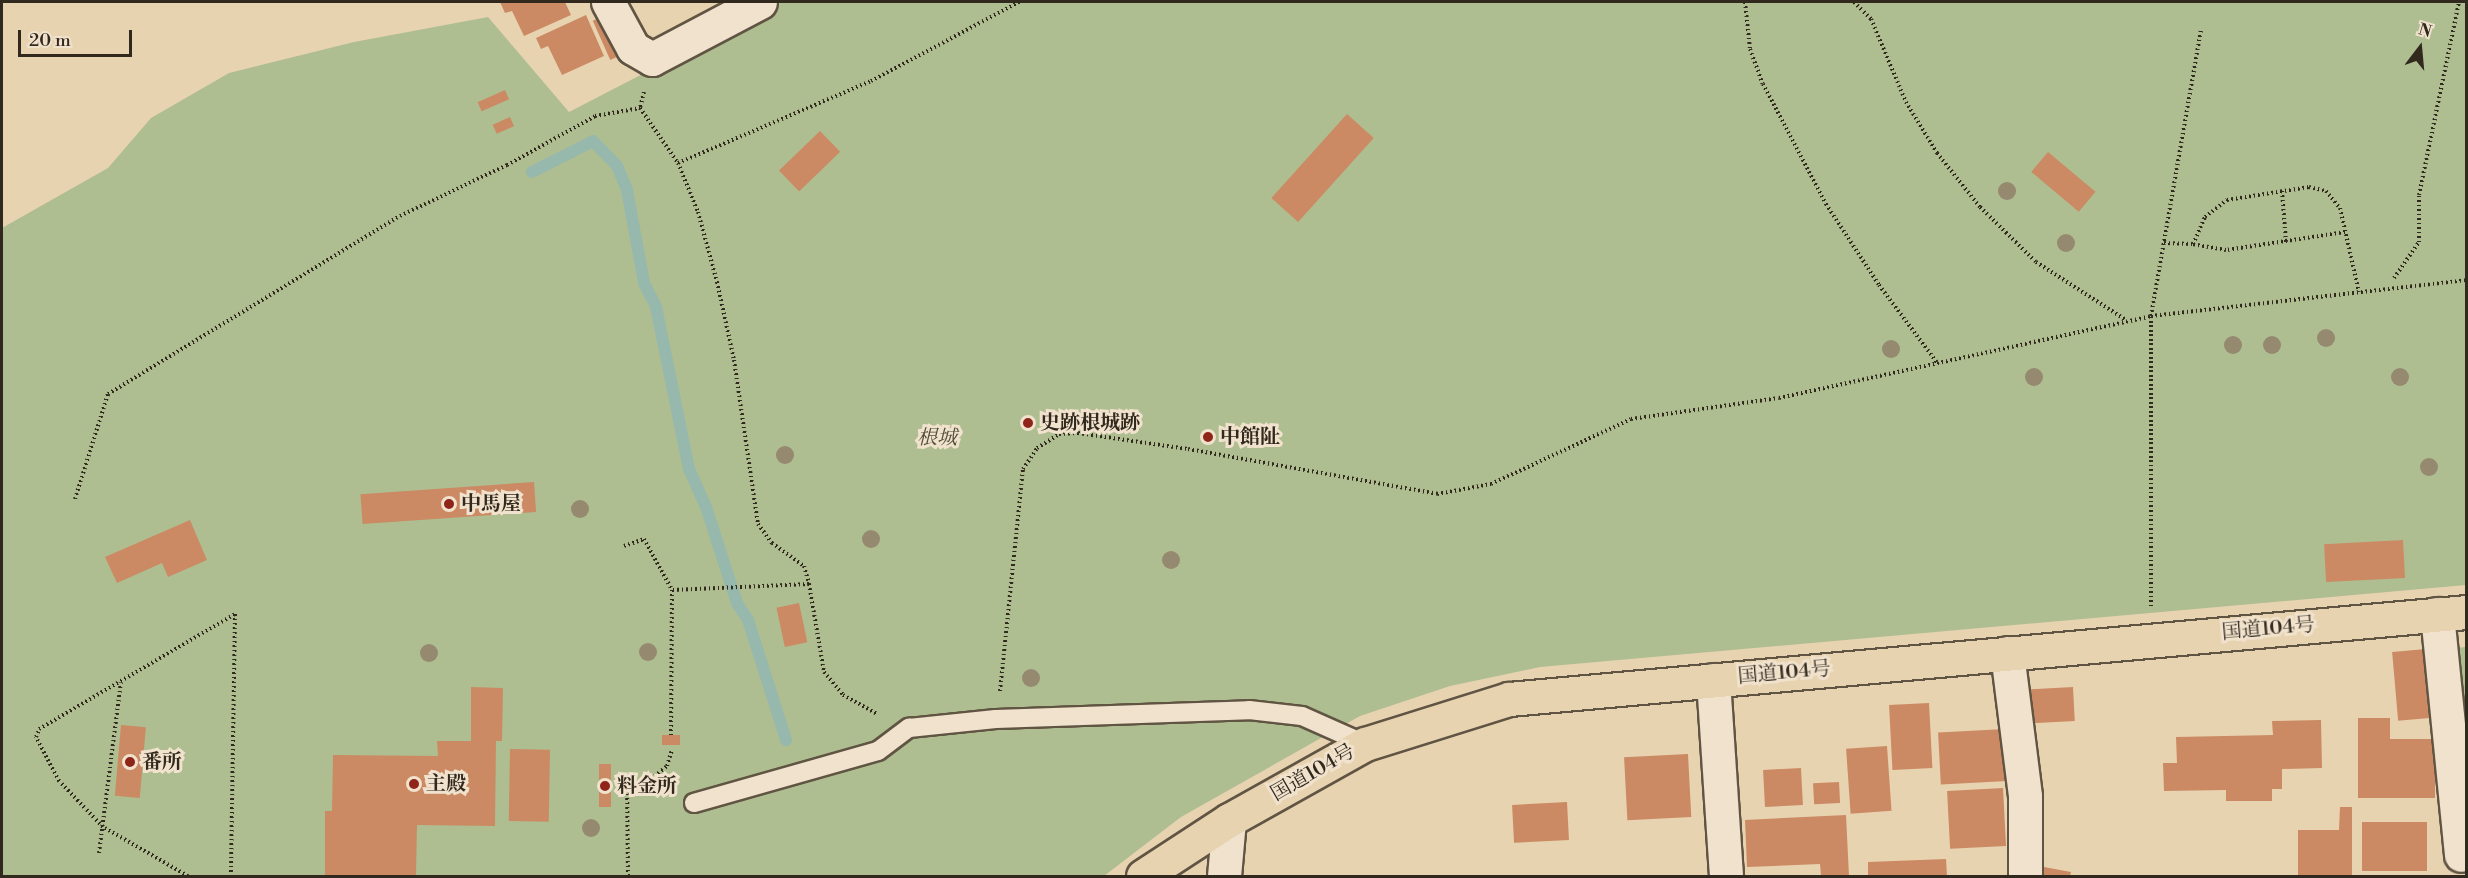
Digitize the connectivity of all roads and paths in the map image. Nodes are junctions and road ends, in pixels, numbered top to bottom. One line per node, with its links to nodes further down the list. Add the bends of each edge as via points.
1 (608, 2): 8 (street, via 633,48)
2 (760, 2): 8 (street)
3 (1019, 2): 10 (path, via 871,81)
4 (1745, 2): 21 (path, via 1750,49 1763,84 1826,204 1879,285)
5 (1854, 2): 20 (path, via 1870,19 1906,102 1937,153 1980,207 2036,262)
6 (2459, 2): 16 (path, via 2419,195 2419,242)
7 (2200, 29): 14 (path)
8 (652, 59): 9 (path)
9 (640, 108): 10 (path); 22 (path, via 595,116 507,165 400,216 108,394)
10 (678, 163): 24 (path, via 698,212 732,349 758,524 772,543 804,566)
11 (2282, 191): 12 (path, via 2309,187 2326,191 2340,208); 13 (path); 15 (path, via 2227,200 2205,217)
12 (2346, 232): 13 (path); 18 (path)
13 (2286, 242): 15 (path, via 2226,250)
14 (2164, 243): 15 (path); 19 (path)
15 (2193, 244)
16 (2394, 279)
17 (2466, 280): 18 (path)
18 (2359, 292): 19 (path)
19 (2151, 316): 20 (path); 27 (path)
20 (2127, 321): 21 (path)
21 (1938, 364): 31 (path, via 1779,398 1631,419 1491,484 1437,494 1188,449 1078,433 1059,434 1037,448 1023,469)
22 (75, 499)
23 (624, 546): 25 (path, via 644,539)
24 (809, 584): 25 (path); 32 (path, via 824,672 843,695)
25 (672, 590): 33 (path)
26 (2452, 613): 27 (highway, 国道104号); 40 (street)
27 (2151, 640): 28 (highway, 国道104号)
28 (2007, 653): 29 (highway, 国道104号); 47 (street, via 2025,796)
29 (1713, 680): 34 (highway, 国道104号, via 1509,699); 46 (street)
30 (121, 681): 38 (path); 38 (path, via 39,729 36,737 59,781); 42 (path, via 235,614)
31 (996, 719): 32 (lane); 34 (lane, via 1249,710 1302,716)
32 (909, 728): 36 (lane, via 878,751)
33 (671, 735)
34 (1365, 744): 37 (highway, 国道104号)
35 (672, 750): 43 (path, via 667,766 651,779 627,785)
36 (694, 803)
37 (1229, 820): 44 (highway, 国道104号); 45 (street)
38 (103, 827): 39 (path); 41 (path)
39 (99, 853)
40 (2460, 855)
41 (188, 876)
42 (231, 876)
43 (628, 876)
44 (1143, 876)
45 (1224, 876)
46 (1726, 876)
47 (2025, 876)

